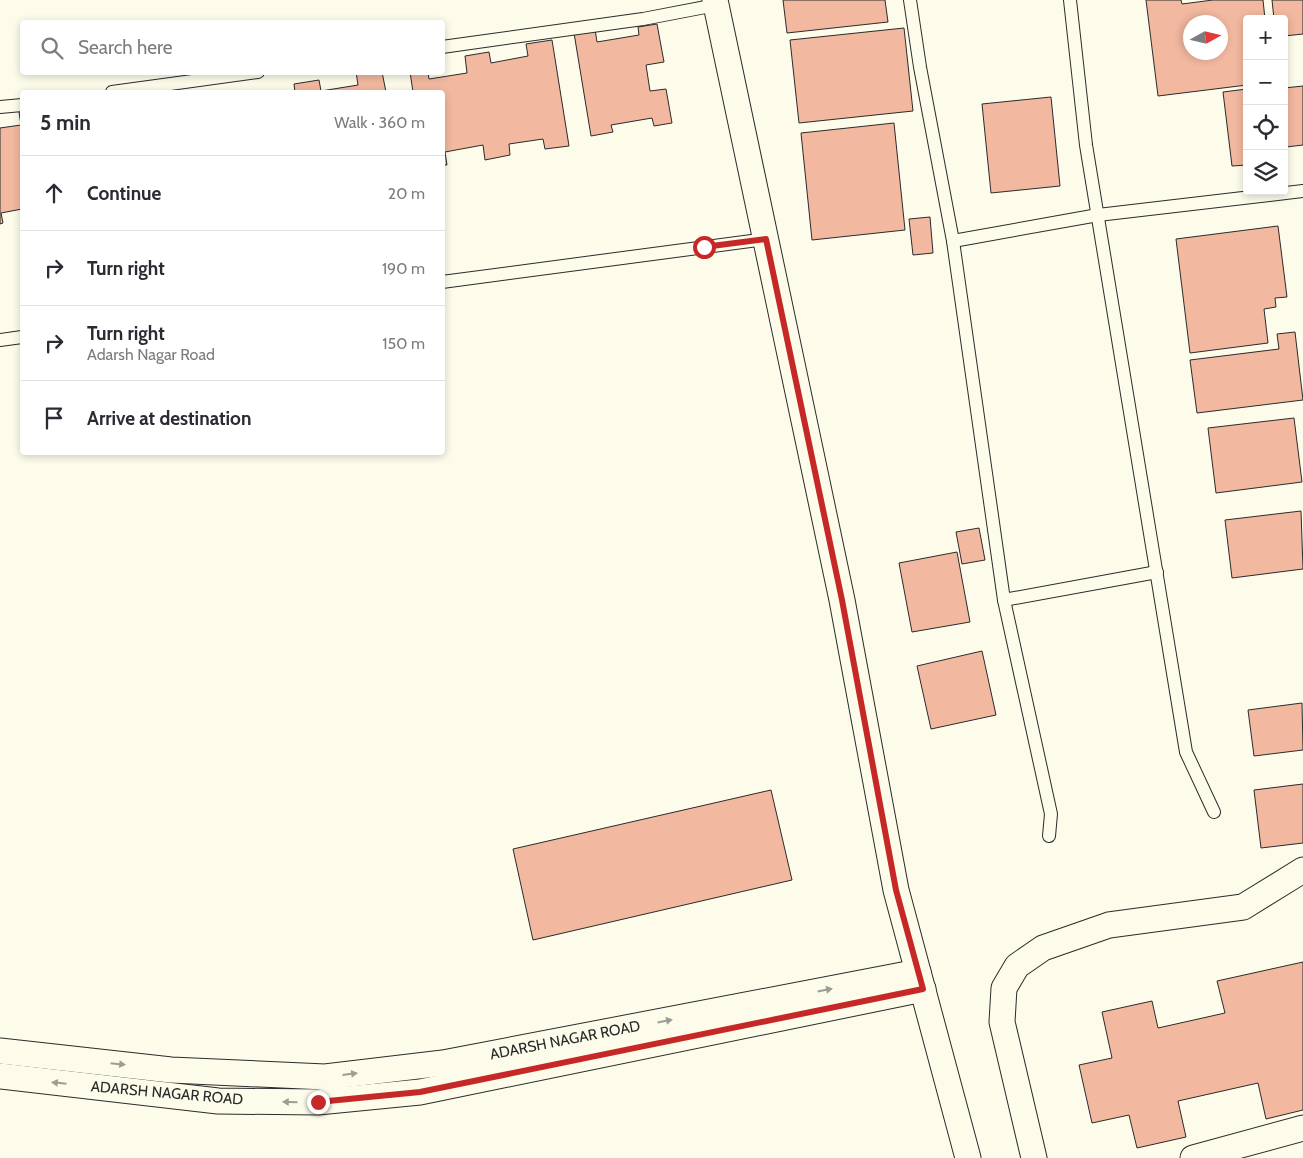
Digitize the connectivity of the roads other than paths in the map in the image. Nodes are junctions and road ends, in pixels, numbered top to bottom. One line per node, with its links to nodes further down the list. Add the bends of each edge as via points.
1 (910, 0): 12 (lane)
2 (1070, 0): 10 (lane, via 1086,145)
3 (715, 2): 4 (lane, via 643,19); 11 (street)
4 (445, 47)
5 (236, 75): 6 (lane)
6 (127, 90)
7 (20, 105): 8 (lane)
8 (0, 107)
9 (1303, 191): 10 (lane)
10 (1098, 215): 12 (lane); 16 (lane)
11 (766, 239): 13 (lane); 21 (street, via 842,600 896,890)
12 (953, 242): 17 (lane)
13 (445, 282)
14 (20, 337): 15 (lane)
15 (0, 340)
16 (1157, 572): 17 (lane); 18 (lane, via 1186,752)
17 (1004, 600): 19 (lane, via 1051,814)
18 (1214, 812)
19 (1049, 836)
20 (1303, 870): 26 (street, via 1243,907 1109,925 1043,948 1016,966 1004,988 1002,1022)
21 (921, 980): 22 (street, ADARSH NAGAR ROAD, one-way to 21, via 172,1070 325,1078 443,1063); 23 (street, ADARSH NAGAR ROAD, one-way to 23, via 420,1092 366,1098 318,1102 218,1101); 25 (street)
22 (0, 1051)
23 (0, 1076)
24 (1303, 1128): 27 (street)
25 (968, 1158)
26 (1032, 1158)
27 (1193, 1158)

